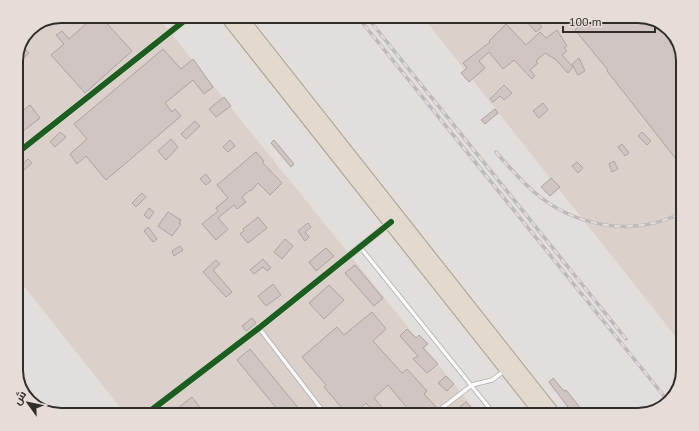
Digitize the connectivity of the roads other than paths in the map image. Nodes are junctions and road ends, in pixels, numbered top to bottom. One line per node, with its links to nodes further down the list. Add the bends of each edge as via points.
1 (179, 23): 4 (street)
2 (232, 23): 5 (highway)
3 (246, 23): 15 (highway)
4 (23, 148)
5 (391, 222): 6 (street); 8 (highway)
6 (360, 247): 7 (street); 9 (lane)
7 (259, 328): 10 (street); 11 (lane)
8 (505, 369): 9 (lane, via 492,380); 14 (highway)
9 (472, 386): 12 (lane); 13 (lane)
10 (153, 408)
11 (321, 408)
12 (442, 408)
13 (489, 408)
14 (536, 408)
15 (549, 408)

